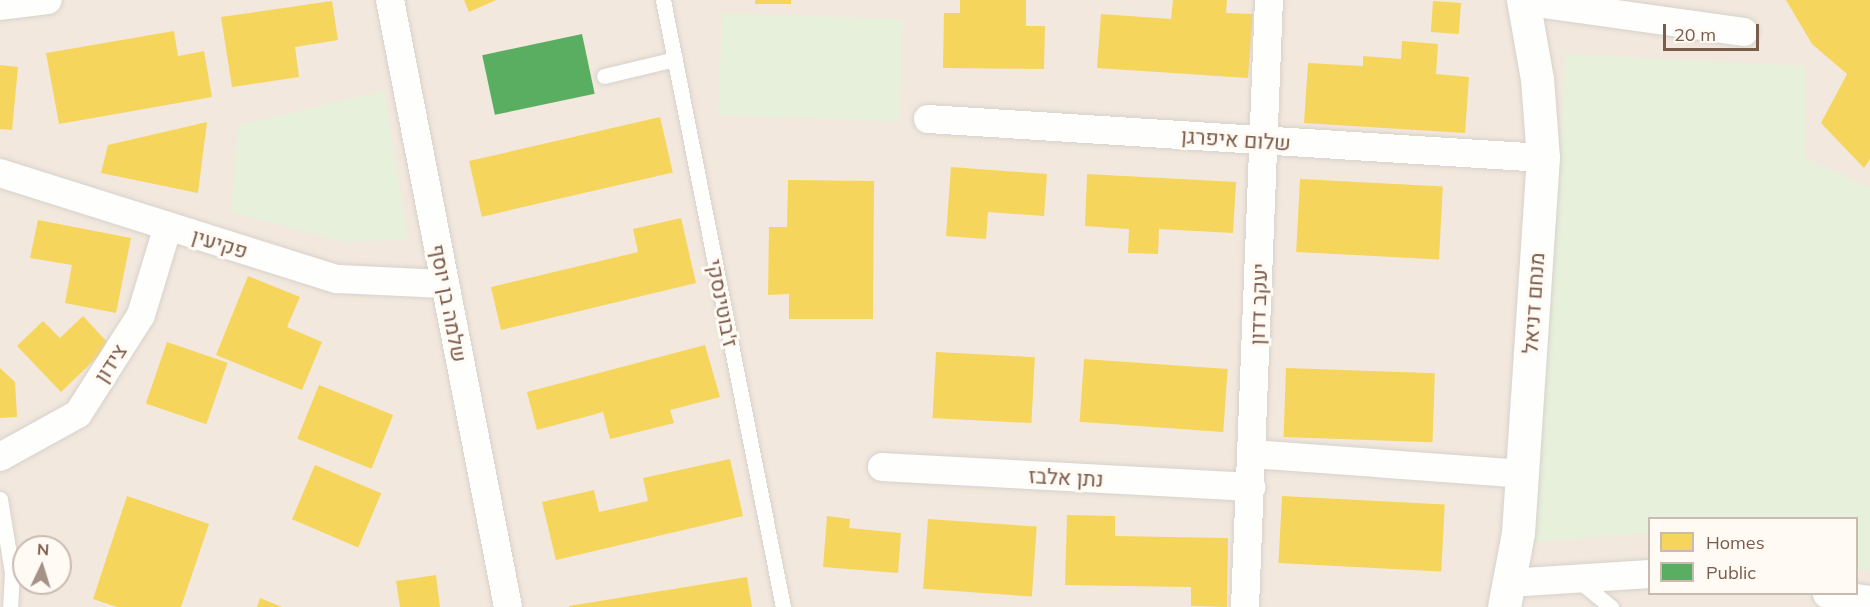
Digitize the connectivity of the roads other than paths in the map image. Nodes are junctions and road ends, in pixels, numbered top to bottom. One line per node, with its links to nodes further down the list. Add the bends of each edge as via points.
1 (48, 0): 6 (street)
2 (390, 0): 15 (street, שלמה בן יוסף)
3 (663, 0): 8 (lane, ז'בוטינסקי)
4 (1269, 0): 11 (street, יעקב דדון)
5 (1523, 1): 7 (street); 12 (street, מנחם דניאל, via 1537,79)
6 (0, 6)
7 (1744, 32)
8 (675, 59): 9 (lane); 29 (lane, ז'בוטינסקי)
9 (604, 76)
10 (928, 119): 11 (street, שלום איפרגן)
11 (1264, 141): 12 (street, שלום איפרגן); 16 (street, יעקב דדון)
12 (1543, 158): 19 (street, מנחם דניאל)
13 (0, 173): 14 (street, פקיעין)
14 (168, 226): 15 (street, פקיעין, via 337,279); 17 (street, צידון, via 141,315 78,414)
15 (446, 284): 28 (street, שלמה בן יוסף)
16 (1252, 454): 19 (street); 20 (street, יעקב דדון)
17 (0, 457)
18 (882, 467): 20 (street, נתן אלבז)
19 (1522, 474): 24 (street, מנחם דניאל)
20 (1251, 486): 30 (street, יעקב דדון)
21 (0, 499): 27 (lane, via 12,572)
22 (1648, 574): 23 (street)
23 (1576, 578): 24 (street); 31 (lane)
24 (1506, 595)
25 (1834, 595): 26 (street)
26 (1870, 600)
27 (10, 607)
28 (508, 607)
29 (783, 607)
30 (1245, 607)
31 (1611, 607)

